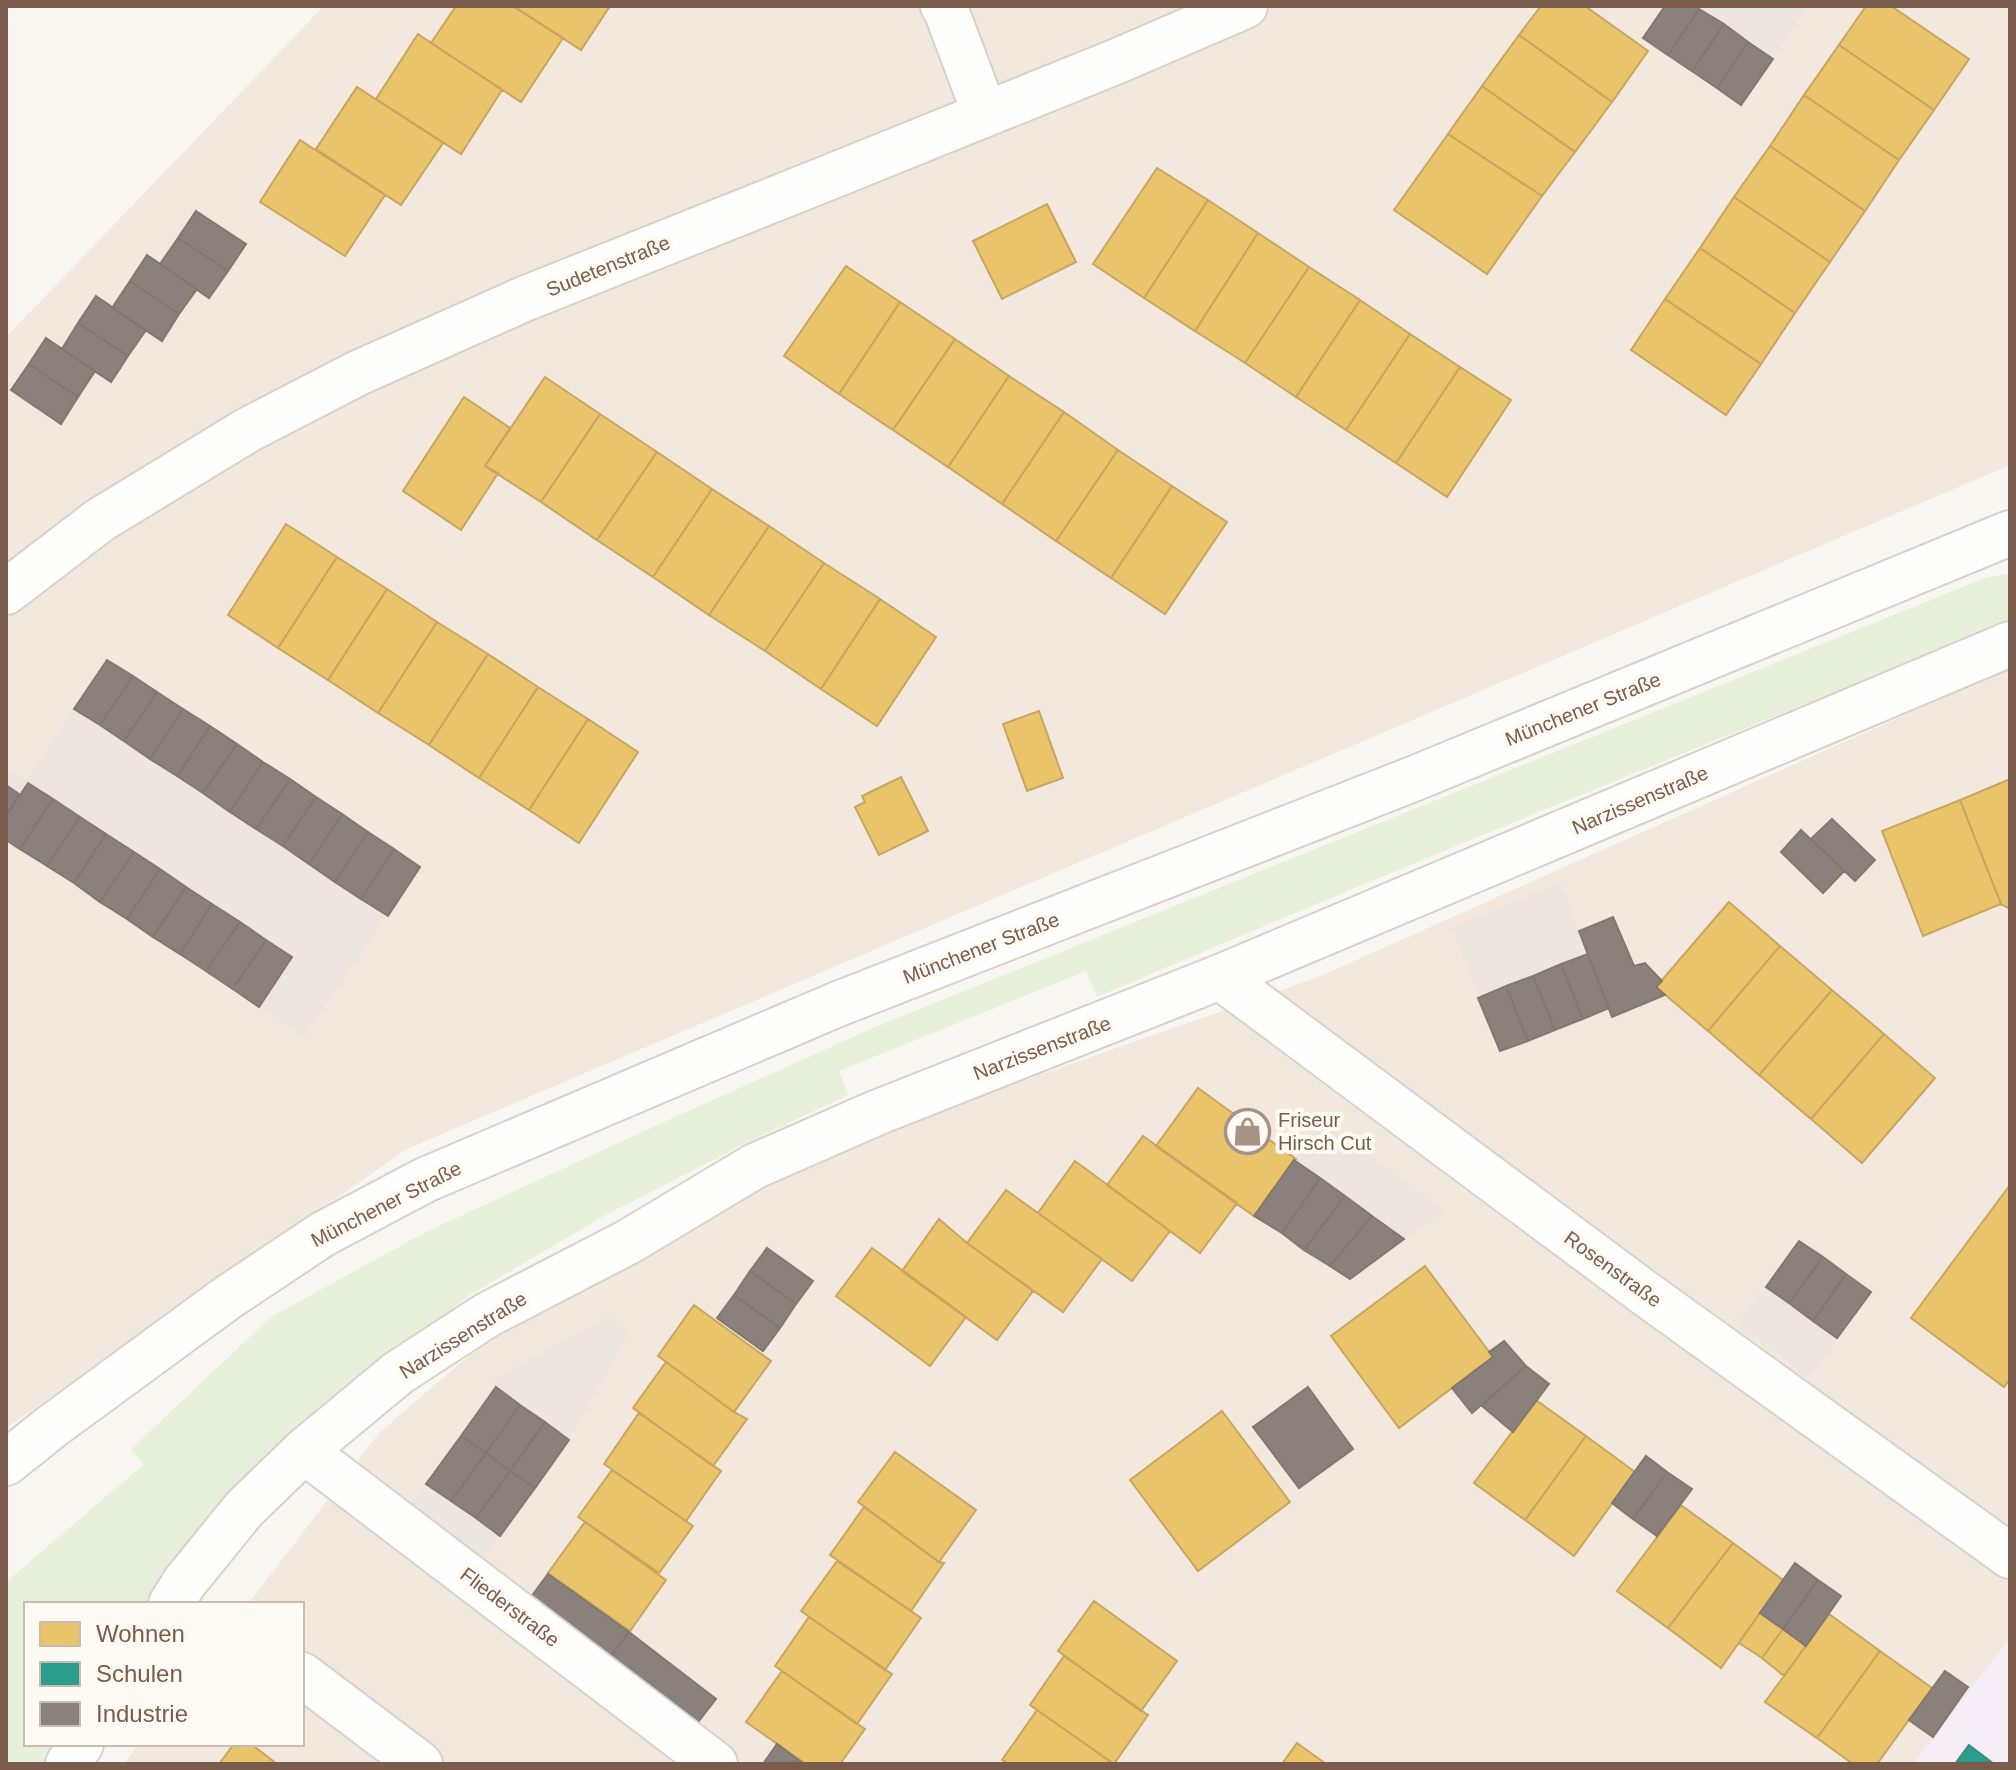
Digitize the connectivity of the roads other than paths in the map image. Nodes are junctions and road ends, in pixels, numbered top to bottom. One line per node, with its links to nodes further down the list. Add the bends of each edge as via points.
1 (943, 6): 3 (street)
2 (1245, 6): 3 (street, Sudetenstraße)
3 (985, 114): 5 (street, Sudetenstraße, via 524,299 358,373 246,431 113,511)
4 (2010, 533): 9 (street, Münchener Straße, via 1413,779 838,1004 425,1180 323,1234 227,1298)
5 (6, 592)
6 (2010, 644): 7 (street, Narzissenstraße)
7 (1220, 977): 8 (street, Narzissenstraße, via 755,1166 628,1242 487,1315 398,1373); 10 (street, Rosenstraße, via 1658,1303)
8 (304, 1451): 11 (street, Narzissenstraße, via 244,1509); 16 (street, Fliederstraße)
9 (6, 1463)
10 (2010, 1556)
11 (189, 1597)
12 (304, 1677): 15 (street)
13 (80, 1746): 14 (street)
14 (68, 1764)
15 (420, 1764)
16 (715, 1764)

